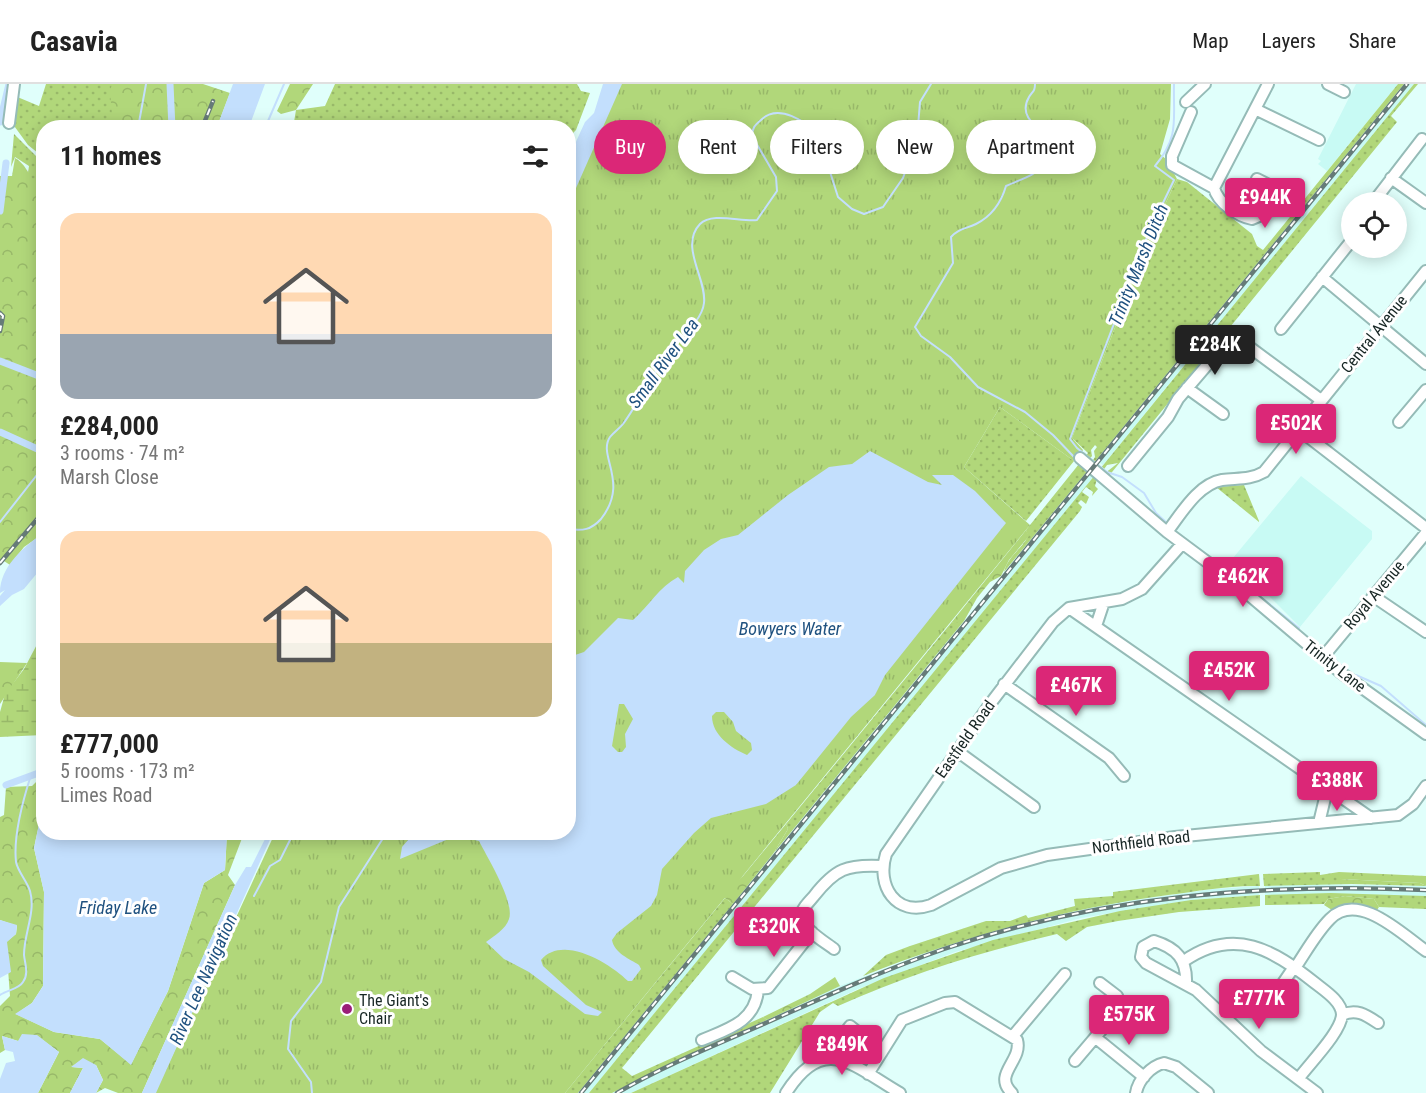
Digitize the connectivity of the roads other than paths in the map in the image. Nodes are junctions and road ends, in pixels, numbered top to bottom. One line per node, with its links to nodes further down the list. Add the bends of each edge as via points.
1 (14, 84): 7 (street)
2 (1205, 84): 12 (street, via 1189,107 1172,165)
3 (1268, 84): 6 (street)
4 (1328, 84): 5 (street)
5 (1344, 92)
6 (1256, 109): 9 (street); 12 (street)
7 (9, 123)
8 (1424, 135): 10 (street)
9 (1319, 140)
10 (1391, 178): 13 (street); 14 (street)
11 (1257, 179): 12 (street, via 1275,188 1259,216 1252,219 1229,207)
12 (1214, 188)
13 (1381, 192)
14 (1426, 203)
15 (1341, 254): 17 (street)
16 (1425, 274): 18 (street, Central Avenue)
17 (1322, 277): 18 (street); 19 (street)
18 (1381, 326): 20 (street); 23 (street, Central Avenue)
19 (1281, 329)
20 (1426, 364)
21 (1187, 388): 23 (street, via 1221,347 1238,341); 24 (street); 28 (street)
22 (1426, 390): 25 (street)
23 (1321, 400): 26 (street, Central Avenue)
24 (1223, 414)
25 (1400, 422)
26 (1298, 429): 29 (street); 30 (street, Central Avenue, via 1264,472 1249,479 1221,480 1204,488)
27 (1080, 458): 30 (street, Trinity Lane)
28 (1128, 466)
29 (1426, 528)
30 (1167, 532): 32 (street, Trinity Lane)
31 (1426, 533): 33 (street, Royal Avenue)
32 (1182, 544): 34 (street, via 1142,590); 38 (street, Trinity Lane)
33 (1373, 596): 37 (street); 38 (street, Royal Avenue)
34 (1104, 602): 35 (street); 36 (street)
35 (1069, 608): 36 (street); 39 (street, Eastfield Road, via 1053,622)
36 (1095, 626): 44 (street)
37 (1426, 633)
38 (1323, 657): 40 (street, Trinity Lane)
39 (1004, 684): 41 (street, Eastfield Road); 42 (street, via 1108,758)
40 (1426, 734)
41 (957, 751): 45 (street); 48 (street, Eastfield Road, via 894,840)
42 (1124, 776)
43 (1426, 786): 46 (street, Northfield Road, via 1405,811)
44 (1330, 790): 46 (street); 47 (street)
45 (1034, 807)
46 (1371, 818): 47 (street, Northfield Road)
47 (1319, 823): 48 (street, Northfield Road, via 1047,855 1001,868 920,909 901,905 892,896 885,886)
48 (882, 866): 49 (street, via 856,865 828,878 801,914)
49 (812, 932): 50 (street); 59 (street, via 773,984)
50 (834, 949)
51 (1426, 951): 53 (street, via 1373,913 1349,910 1330,918)
52 (1184, 961): 53 (street, via 1209,947 1243,944 1267,950); 57 (street); 57 (street, via 1170,948 1154,941 1141,952 1146,963)
53 (1294, 968): 58 (street); 60 (street, via 1337,1002)
54 (1065, 974): 62 (street)
55 (732, 977): 59 (street, via 745,987)
56 (1100, 983): 63 (street, via 1117,996 1121,1007)
57 (1186, 983): 70 (street, via 1261,1051)
58 (1281, 986)
59 (758, 990): 64 (street, via 757,1002 746,1018)
60 (1342, 1015): 61 (street, via 1360,1012); 70 (street, via 1337,1030)
61 (1378, 1023)
62 (1013, 1036): 66 (street, via 960,1004 945,1003 902,1020); 73 (street, via 1019,1047 1004,1079)
63 (1096, 1038): 67 (street); 69 (street)
64 (702, 1040)
65 (833, 1048): 66 (street, via 850,1026)
66 (882, 1052): 68 (street)
67 (1075, 1061)
68 (868, 1074): 71 (street, via 843,1060 822,1059 803,1068); 72 (street)
69 (1144, 1077): 74 (street); 75 (street, via 1159,1064 1170,1064)
70 (1299, 1078): 76 (street)
71 (786, 1093)
72 (900, 1093)
73 (1012, 1093)
74 (1136, 1093)
75 (1208, 1093)
76 (1317, 1093)

